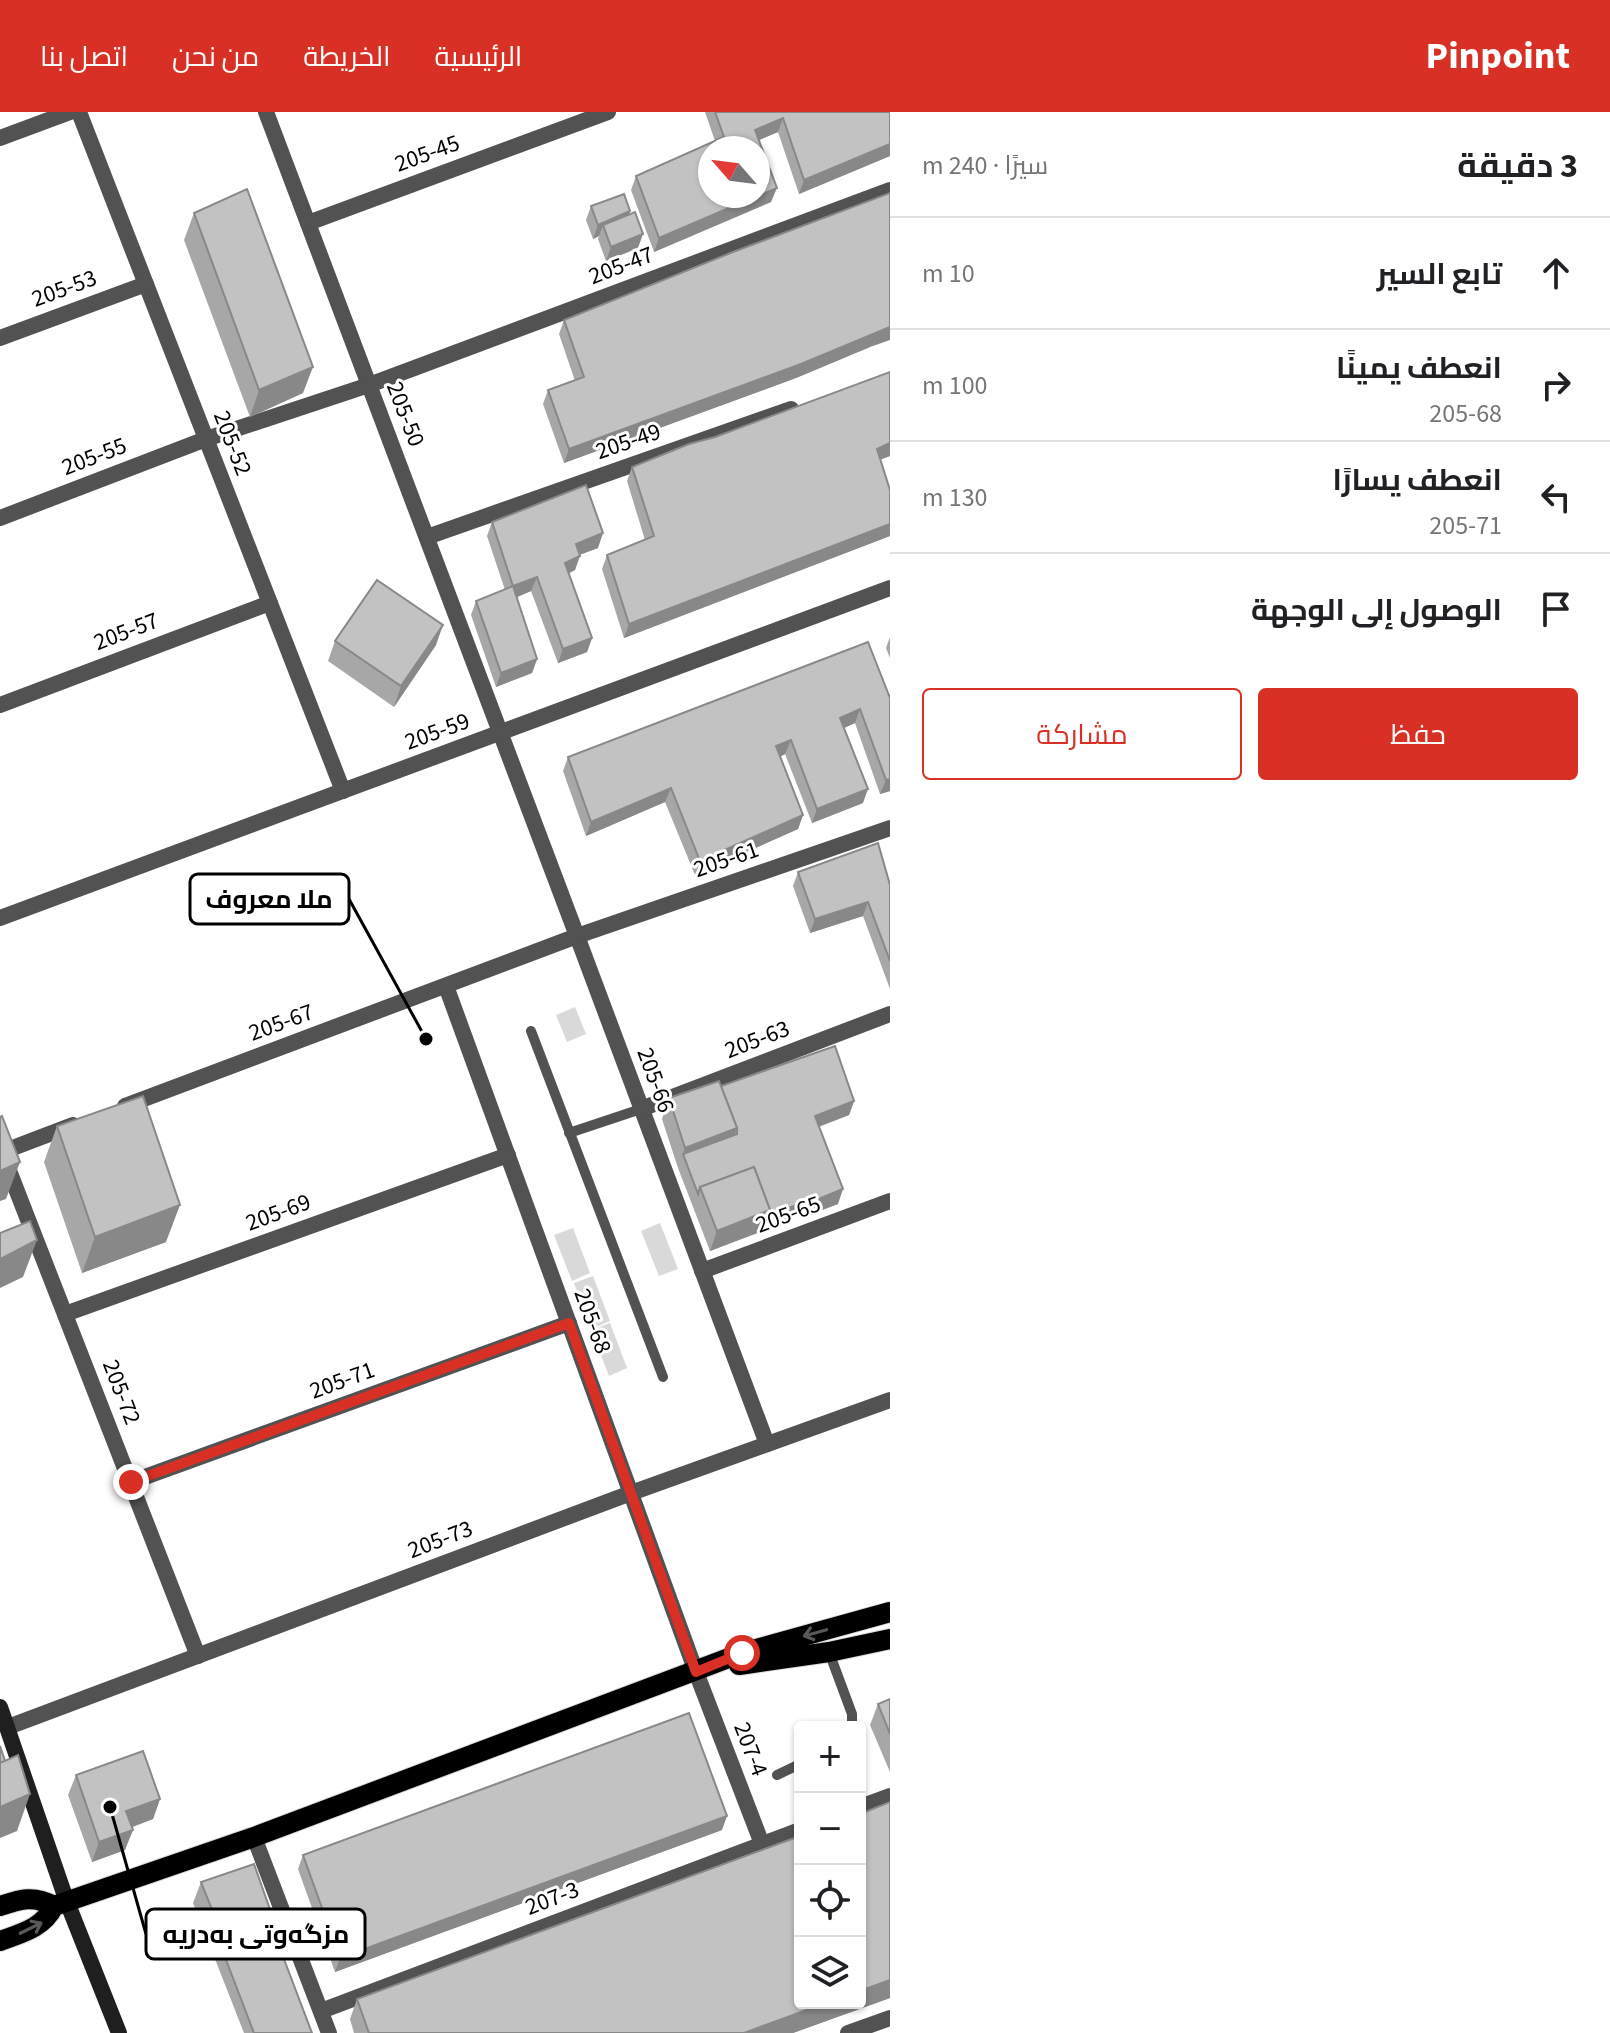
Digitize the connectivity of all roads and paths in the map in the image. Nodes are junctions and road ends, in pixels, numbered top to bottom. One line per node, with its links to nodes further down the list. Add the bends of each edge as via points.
1 (70, 112): 5 (street)
2 (79, 112): 8 (street, 205-52)
3 (266, 112): 7 (street, 205-50)
4 (608, 112): 7 (street, 205-45)
5 (0, 138)
6 (890, 190): 10 (street, 205-47)
7 (308, 223): 10 (street, 205-50)
8 (146, 284): 9 (street, 205-53); 12 (street, 205-52)
9 (0, 338)
10 (369, 385): 12 (street, 205-47); 14 (street, 205-50)
11 (800, 406): 14 (street, 205-49)
12 (206, 439): 13 (street, 205-55); 16 (street, 205-52)
13 (0, 518)
14 (427, 537): 18 (street, 205-50)
15 (890, 588): 18 (street, 205-59)
16 (270, 603): 17 (street, 205-57); 19 (street, 205-52)
17 (0, 705)
18 (500, 733): 19 (street, 205-59); 22 (street, 205-66)
19 (343, 791): 21 (street, 205-59)
20 (890, 828): 22 (street, 205-61)
21 (0, 918)
22 (577, 936): 23 (street, 205-67); 26 (street, 205-66)
23 (446, 986): 28 (street, 205-67); 29 (street, 205-68)
24 (890, 1014): 26 (street, 205-63)
25 (531, 1031): 27 (lane)
26 (641, 1109): 27 (lane); 31 (street, 205-66)
27 (569, 1133): 34 (lane)
28 (1, 1149): 32 (street, 205-72)
29 (508, 1155): 32 (street, 205-69); 33 (street, 205-68)
30 (890, 1201): 31 (street, 205-65)
31 (702, 1271): 36 (street, 205-66)
32 (65, 1314): 37 (street, 205-72)
33 (569, 1323): 37 (street, 205-71); 38 (street, 205-68)
34 (663, 1377)
35 (890, 1400): 36 (street, 205-73)
36 (767, 1444): 38 (street, 205-73)
37 (131, 1482): 42 (street, 205-72)
38 (631, 1493): 42 (street, 205-73); 43 (street, 205-68)
39 (890, 1612): 43 (main road, one-way to 43, via 742,1653)
40 (890, 1639): 41 (main road)
41 (829, 1652): 43 (main road); 45 (lane)
42 (198, 1656): 46 (street, 205-73)
43 (696, 1672): 52 (main road); 53 (street, 207-4)
44 (0, 1707): 46 (street)
45 (852, 1721)
46 (8, 1727): 54 (street)
47 (794, 1767): 48 (lane)
48 (777, 1775)
49 (890, 1796): 50 (street)
50 (866, 1805)
51 (794, 1832): 53 (street, 207-3)
52 (254, 1837): 54 (main road); 57 (street)
53 (762, 1844): 57 (street, 207-3)
54 (60, 1904): 55 (main road, via 30,1897); 56 (main road, one-way to 54, via 41,1924); 59 (street)
55 (0, 1906)
56 (0, 1941)
57 (321, 2011): 60 (street)
58 (890, 2018): 61 (street)
59 (119, 2033)
60 (329, 2033)
61 (848, 2033)

